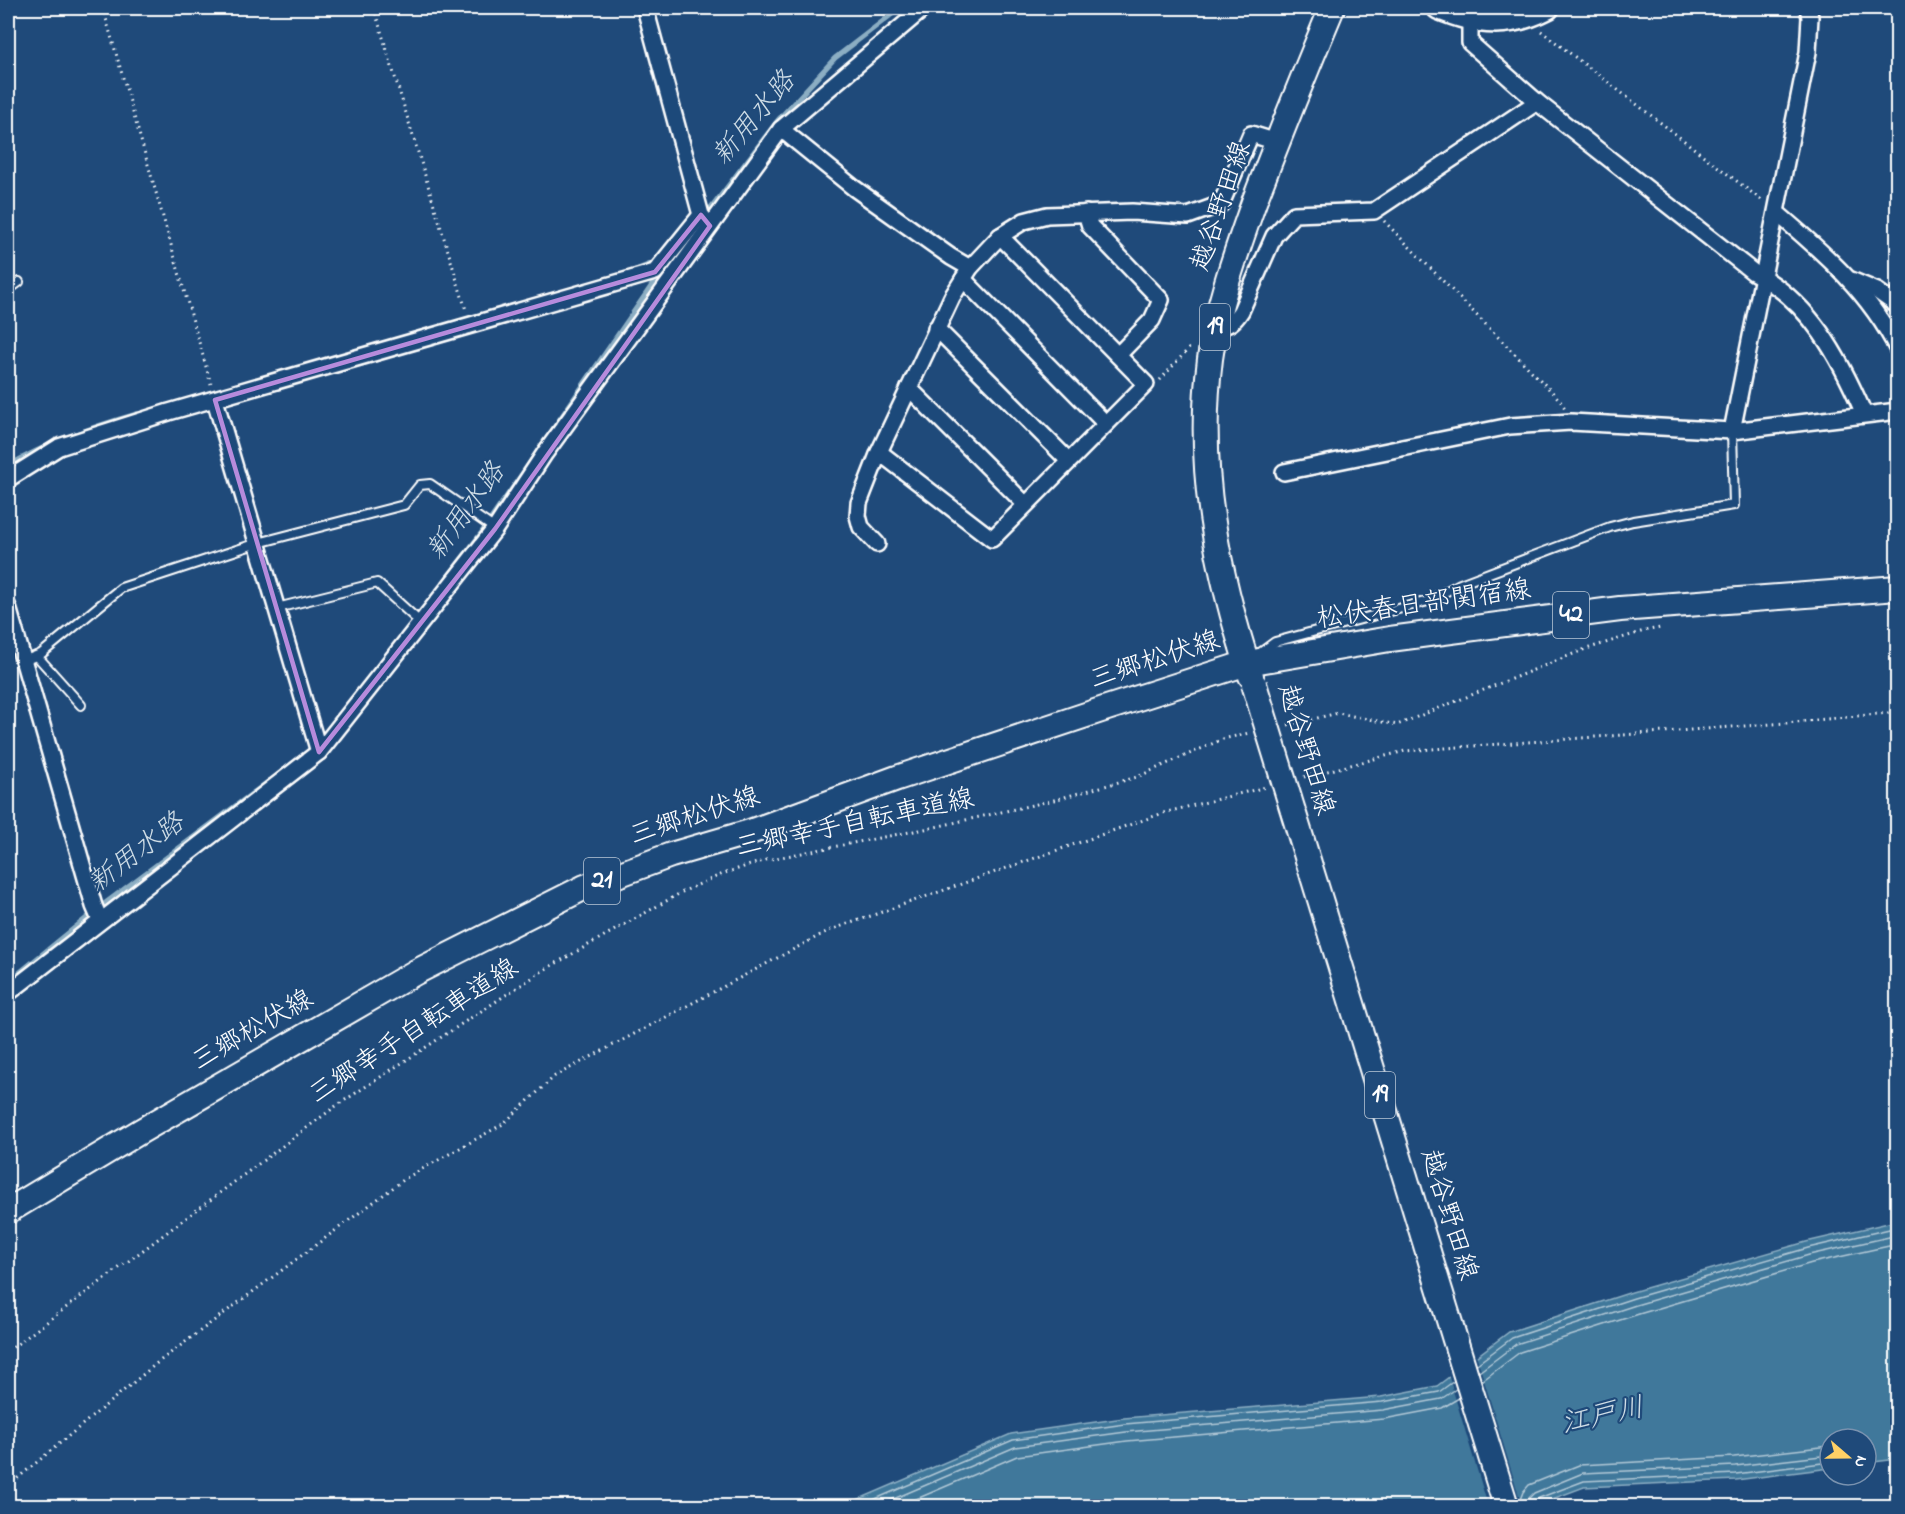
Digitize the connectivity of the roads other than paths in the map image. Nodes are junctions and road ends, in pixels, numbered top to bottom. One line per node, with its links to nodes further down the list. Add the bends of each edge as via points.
1 (645, 8): 14 (street)
2 (1332, 8): 11 (main road, 越谷野田線 / 19)
3 (1438, 8): 8 (street)
4 (1548, 8): 7 (street, via 1524,18)
5 (1808, 8): 13 (street, via 1808,52)
6 (920, 9): 10 (street)
7 (1502, 15): 8 (street)
8 (1470, 19): 9 (street, via 1470,43)
9 (1537, 102): 17 (street); 22 (street, via 1374,211 1294,214 1274,236 1235,321)
10 (781, 129): 14 (street); 16 (street)
11 (1277, 142): 12 (street, via 1251,134 1221,204 1188,216); 22 (main road, 越谷野田線 / 19, via 1226,283)
12 (1086, 213): 15 (street, via 1047,214 1024,221); 25 (street, via 1090,226 1161,300 1152,320)
13 (1777, 213): 17 (street); 18 (street)
14 (705, 220): 27 (street, via 655,272); 37 (street)
15 (1000, 236): 16 (street); 25 (street)
16 (967, 273): 23 (street); 30 (street)
17 (1764, 278): 29 (street, via 1800,308 1825,336); 31 (street)
18 (1851, 280): 21 (street); 24 (street)
19 (19, 282): 20 (lane)
20 (8, 290)
21 (1898, 306)
22 (1215, 327): 45 (main road, 越谷野田線 / 19, via 1206,424 1211,519)
23 (936, 328): 26 (street); 33 (street)
24 (1898, 350)
25 (1118, 355): 30 (street, via 1146,384)
26 (909, 388): 32 (street); 36 (street)
27 (215, 400): 35 (street, via 59,447); 38 (street)
28 (1898, 411): 29 (street)
29 (1864, 414): 31 (street)
30 (1106, 424): 33 (street)
31 (1732, 430): 34 (street, via 1571,422 1510,426); 45 (lane, via 1734,506 1610,527 1460,584 1428,601 1275,642)
32 (879, 452): 36 (street, via 992,538); 39 (street, via 859,503 858,516 861,527)
33 (1068, 460): 36 (street)
34 (1284, 472)
35 (8, 479)
36 (1025, 504)
37 (495, 529): 38 (lane, via 430,484 420,485 404,505); 43 (street)
38 (258, 543): 42 (street); 44 (lane, via 121,588 41,654)
39 (877, 544)
40 (1898, 588): 45 (main road, 松伏春日部関宿線 / 42, via 1609,611 1390,639)
41 (8, 607): 44 (street)
42 (277, 608): 43 (lane, via 377,583); 47 (street)
43 (422, 624): 47 (street)
44 (30, 658): 46 (lane); 48 (street)
45 (1250, 674): 50 (main road, 三郷松伏線 / 21, via 972,753 585,887 416,972); 51 (main road, 越谷野田線 / 19, bridge)
46 (81, 705)
47 (319, 753): 48 (street)
48 (97, 914): 49 (street)
49 (8, 993)
50 (8, 1211)
51 (1506, 1506)

